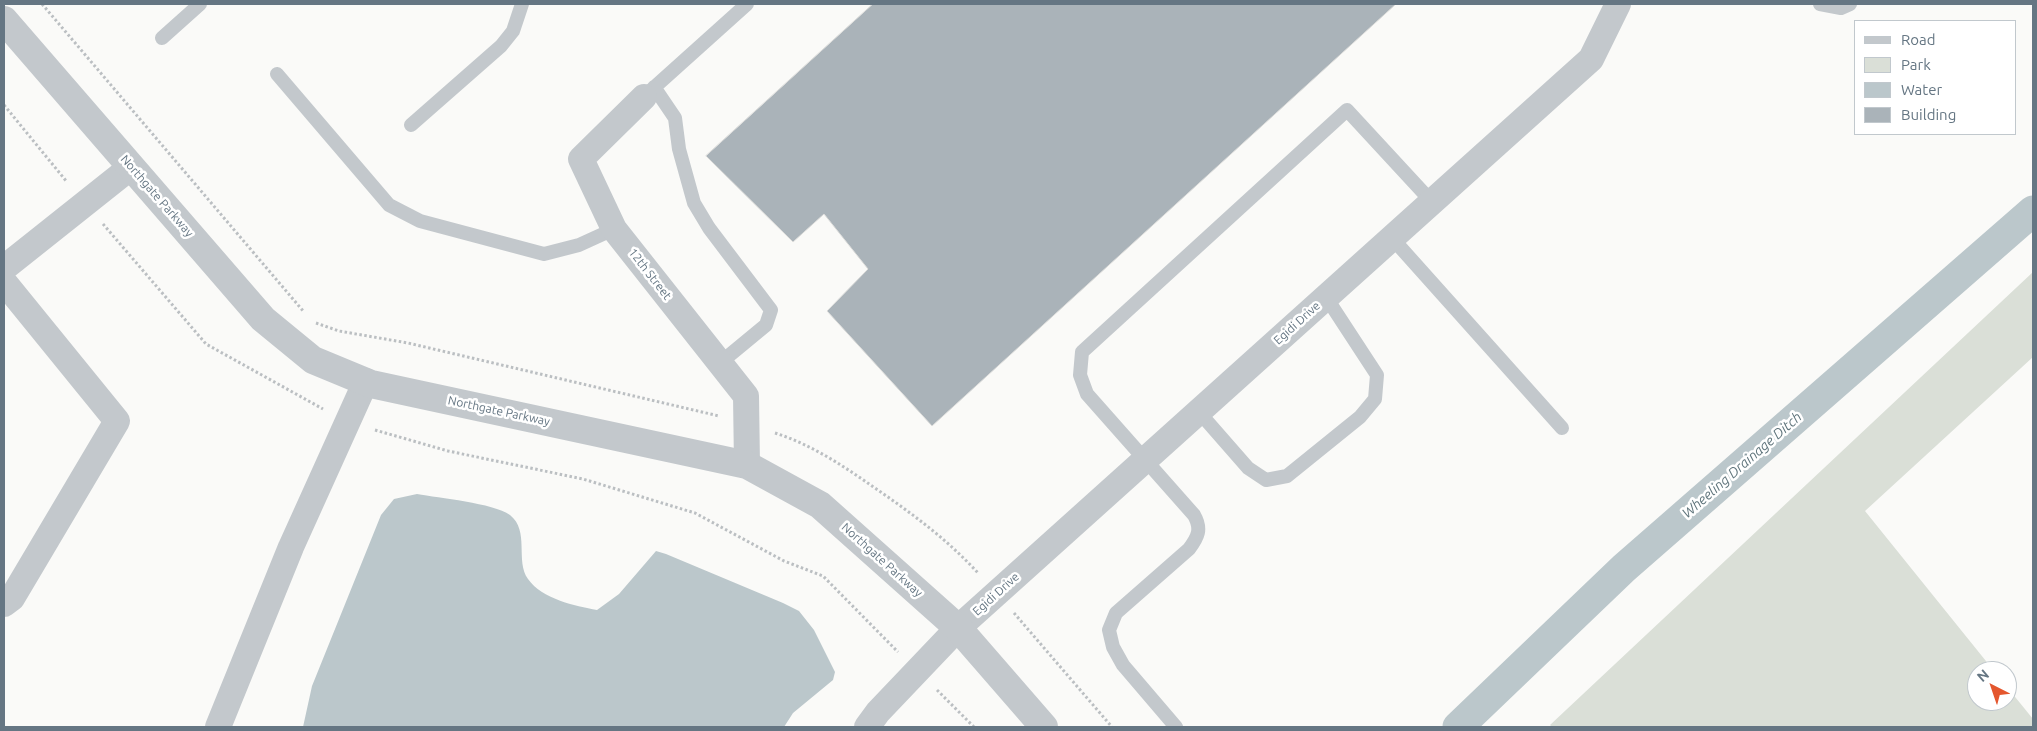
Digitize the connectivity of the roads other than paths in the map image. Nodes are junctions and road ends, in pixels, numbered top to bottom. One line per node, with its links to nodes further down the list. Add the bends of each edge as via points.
1 (200, 4): 8 (lane)
2 (522, 4): 11 (lane, via 513,31 501,46)
3 (747, 4): 10 (lane)
4 (1618, 4): 13 (street, Egidi Drive, via 1591,58)
5 (1820, 4): 6 (lane, via 1841,8)
6 (1850, 4)
7 (4, 20): 12 (street, Northgate Parkway)
8 (162, 38)
9 (277, 74): 14 (lane, via 389,205 420,221 544,254 580,245)
10 (649, 92): 14 (street, 12th Street, via 581,159); 19 (lane, via 675,118 679,149 694,203 771,310 766,325)
11 (411, 125)
12 (132, 167): 16 (street); 20 (street, Northgate Parkway, via 263,319 313,360)
13 (1432, 202): 15 (street, Egidi Drive); 23 (lane, via 1347,110 1082,352 1080,375 1087,394)
14 (614, 228): 19 (street, 12th Street)
15 (1392, 238): 18 (street, Egidi Drive); 22 (lane)
16 (4, 268)
17 (4, 282): 25 (street, via 117,420 12,598)
18 (1326, 297): 21 (street, Egidi Drive); 21 (lane, via 1377,375 1375,399 1360,417 1287,476 1266,480 1248,468)
19 (720, 363): 24 (street, 12th Street, via 746,396)
20 (366, 381): 24 (street, Northgate Parkway); 27 (street, via 291,547)
21 (1199, 412): 23 (street, Egidi Drive)
22 (1562, 428)
23 (1145, 460): 26 (street, Egidi Drive); 30 (lane, via 1194,515 1199,524 1198,537 1189,549 1116,613 1109,630 1113,647 1123,665)
24 (746, 465): 26 (street, Northgate Parkway, via 820,505)
25 (4, 604)
26 (958, 628): 28 (street, Egidi Drive); 29 (street, Northgate Parkway)
27 (218, 727)
28 (867, 727)
29 (1044, 727)
30 (1176, 727)

